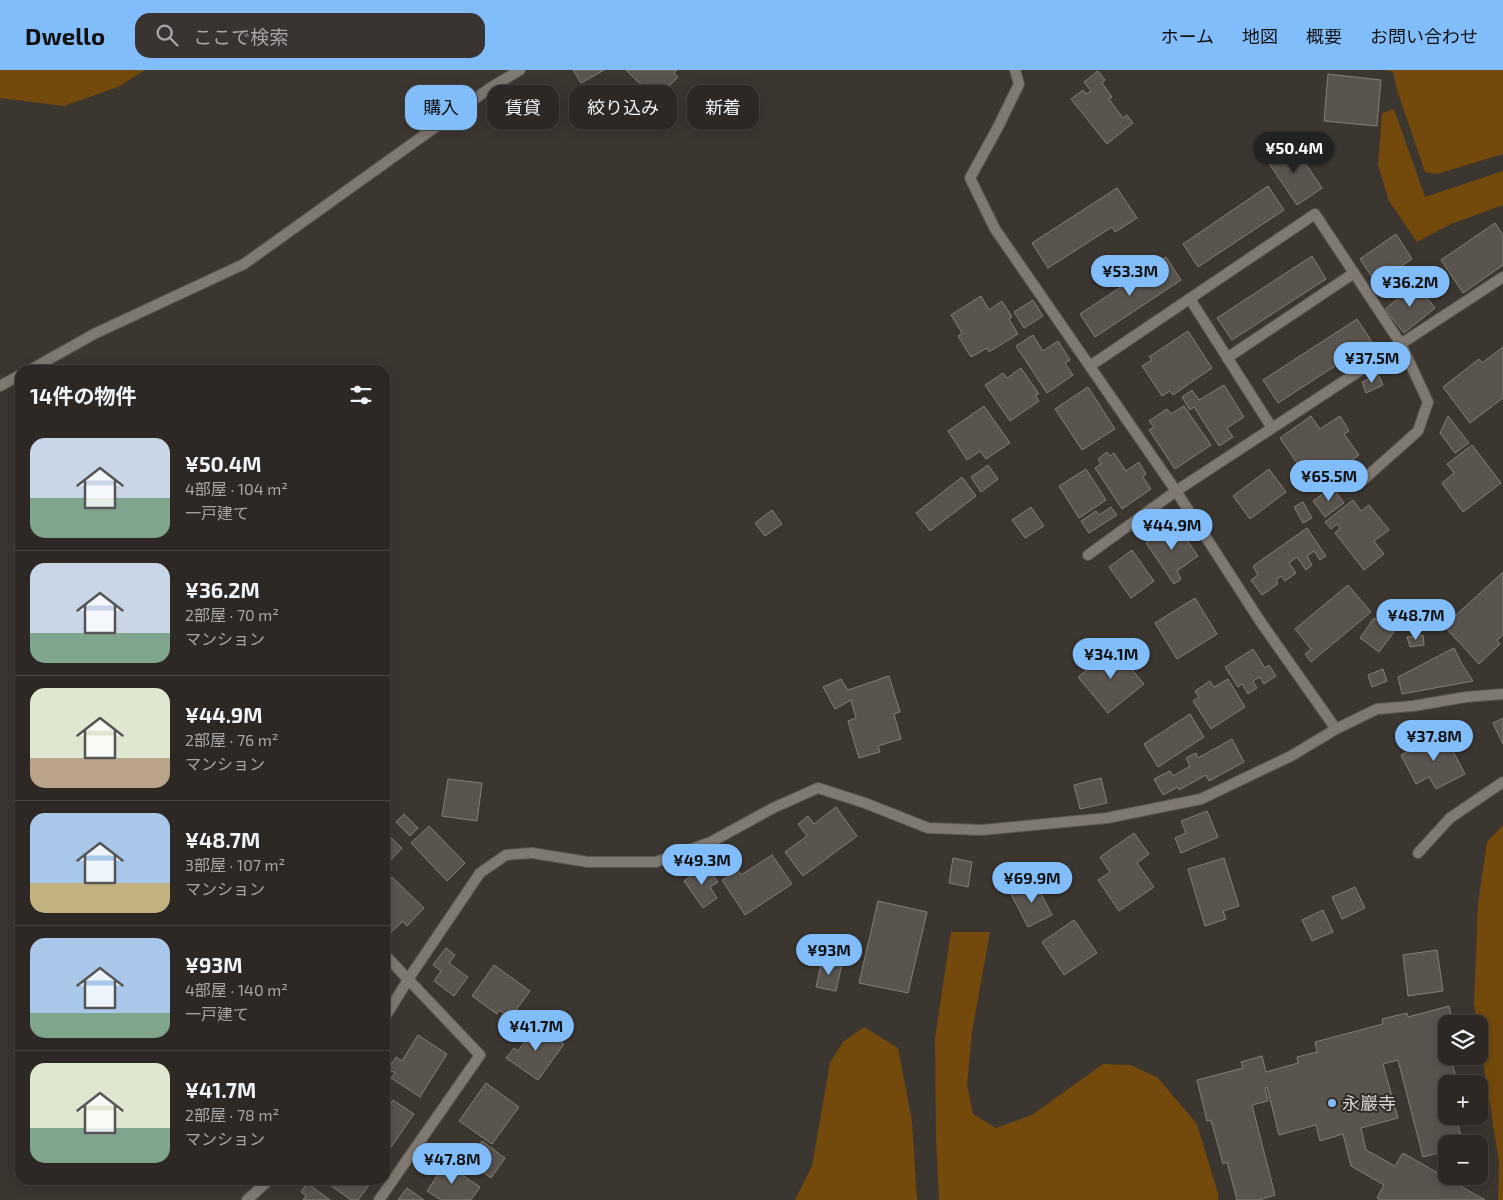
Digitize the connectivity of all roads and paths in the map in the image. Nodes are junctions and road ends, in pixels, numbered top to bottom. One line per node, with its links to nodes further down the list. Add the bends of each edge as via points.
1 (520, 70): 8 (street, via 490,88 244,264 94,334)
2 (1015, 70): 9 (street, via 1019,84 970,178 996,228)
3 (1354, 273): 5 (street, via 1316,214); 6 (street); 7 (street)
4 (1503, 277): 6 (street)
5 (1190, 299): 7 (street); 9 (street)
6 (1401, 344): 12 (street); 13 (street, via 1428,402 1418,431)
7 (1227, 358): 12 (street)
8 (39, 365)
9 (1090, 366): 14 (street)
10 (15, 378): 11 (street)
11 (0, 386)
12 (1272, 428): 14 (street)
13 (1363, 480)
14 (1176, 491): 15 (street); 17 (street, via 1260,621)
15 (1088, 555)
16 (1503, 694): 17 (street, via 1377,709)
17 (1336, 729): 21 (street, via 1291,756 1201,799 1107,818 982,830 928,828 818,788 711,842 656,862 588,862 532,853 506,855 480,873)
18 (1503, 782): 19 (street, via 1450,818)
19 (1418, 853)
20 (390, 960): 21 (street)
21 (408, 979): 22 (street); 23 (street, via 480,1055)
22 (390, 1009)
23 (390, 1184)
24 (264, 1185): 26 (street)
25 (389, 1185): 27 (street)
26 (247, 1200)
27 (379, 1200)

